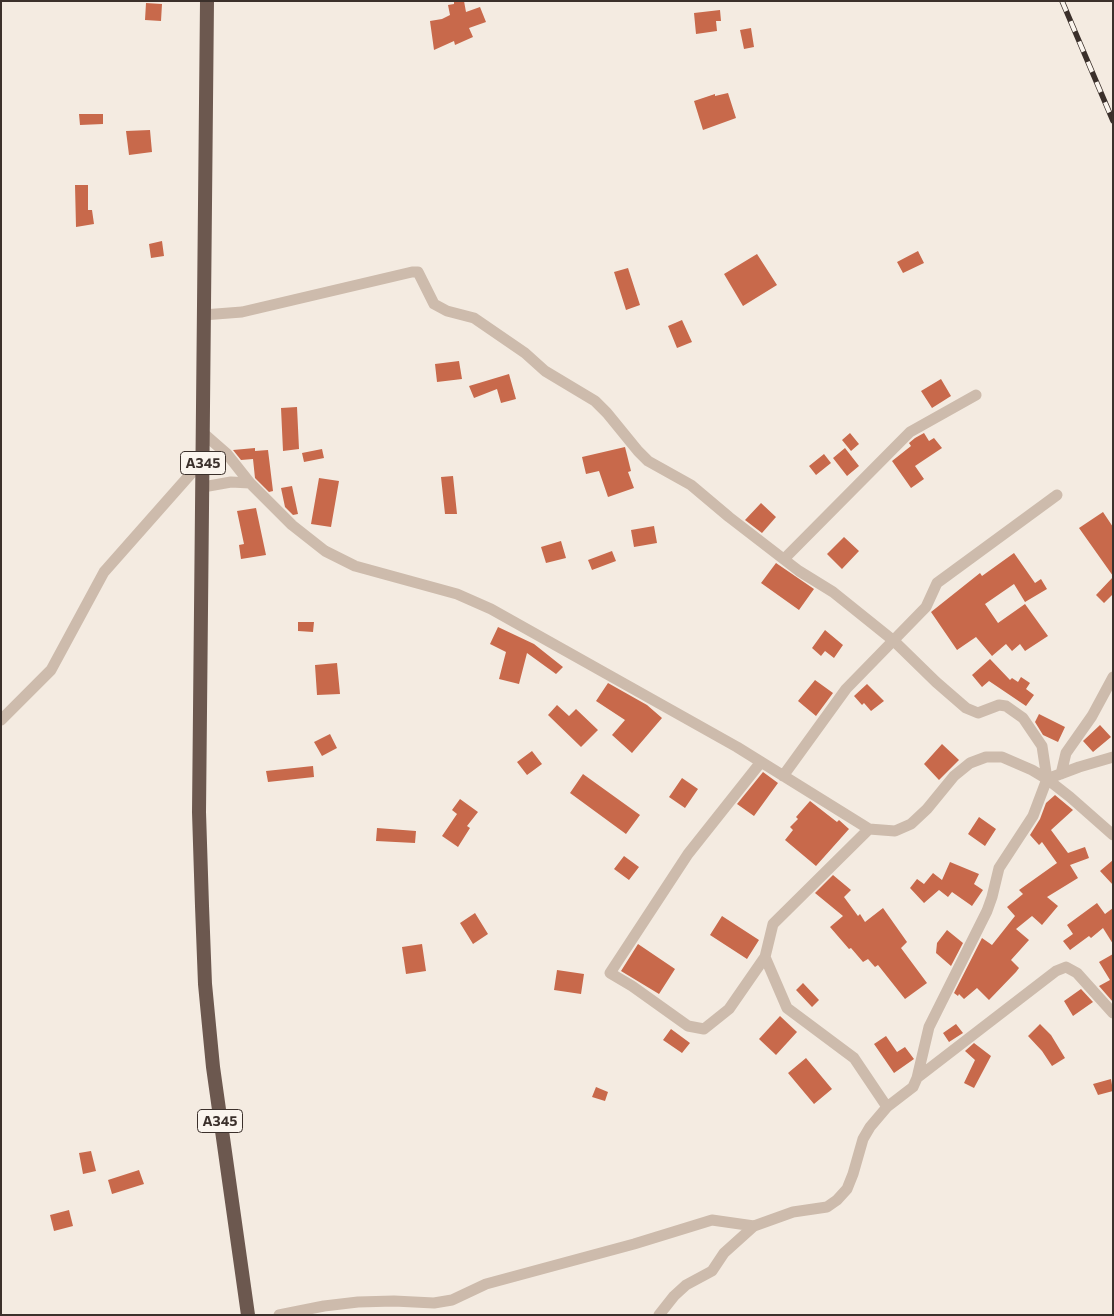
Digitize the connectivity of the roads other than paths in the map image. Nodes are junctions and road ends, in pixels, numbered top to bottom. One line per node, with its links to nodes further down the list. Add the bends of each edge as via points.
1 (206, 1): 2 (highway, A345)
2 (203, 315): 4 (highway, A345); 9 (street, via 242,312 418,272 434,304 474,318 545,371 595,401 648,461 691,485)
3 (976, 395): 9 (street, via 910,432)
4 (203, 433): 5 (highway, A345); 6 (street, via 227,454)
5 (203, 460): 7 (highway, A345); 12 (street, via 104,572 51,670)
6 (250, 484): 7 (street, via 231,482); 14 (street, via 292,525 325,551 355,566 457,594 491,609)
7 (203, 487): 25 (highway, A345, via 200,812 205,984)
8 (1057, 495): 10 (street, via 937,583 926,607)
9 (784, 559): 10 (street, via 833,592)
10 (894, 641): 16 (street, via 846,689); 17 (street, via 966,708 978,714 1006,706 1023,718 1042,746)
11 (1113, 678): 15 (street, via 1066,753)
12 (1, 720)
13 (1113, 757): 15 (street)
14 (761, 762): 16 (street); 20 (street, via 688,854 610,973 688,1026 704,1029 729,1009)
15 (1061, 774): 17 (street)
16 (783, 776): 18 (street)
17 (1047, 779): 18 (street, via 1002,757 986,756 970,763 954,776 910,824 895,830); 19 (street); 22 (street, via 1033,816 999,868 987,911 935,1013)
18 (869, 829): 20 (street, via 774,924)
19 (1113, 835)
20 (765, 957): 23 (street, via 787,1008 854,1058)
21 (1113, 1013): 22 (street, via 1077,973 1066,967 1056,971)
22 (918, 1078): 23 (street, via 913,1087)
23 (887, 1107): 24 (street, via 863,1139 847,1189 837,1200 827,1206 793,1212)
24 (754, 1226): 26 (street, via 712,1220 486,1284 452,1300 358,1302); 27 (street, via 724,1252 712,1271 686,1285)
25 (248, 1315)
26 (279, 1315)
27 (659, 1315)

